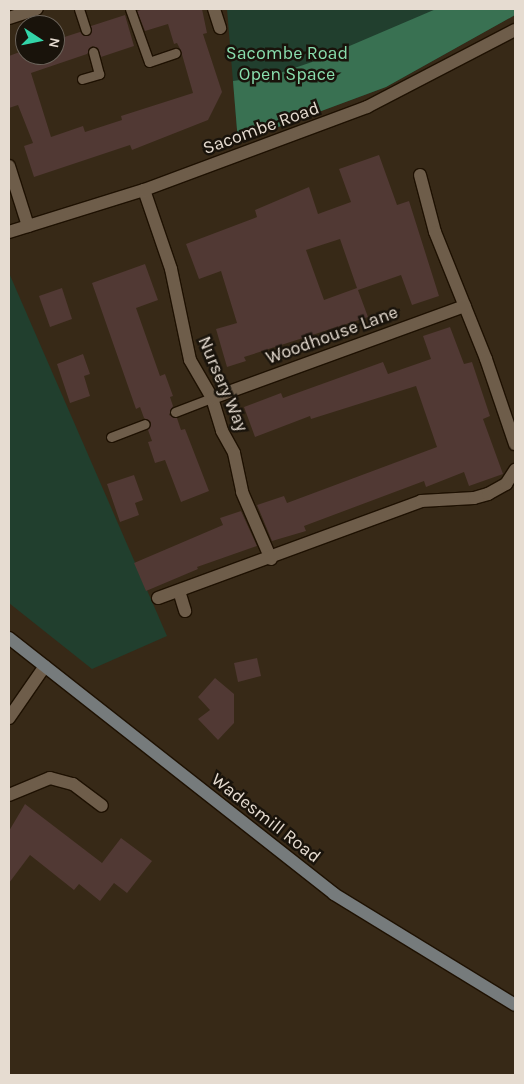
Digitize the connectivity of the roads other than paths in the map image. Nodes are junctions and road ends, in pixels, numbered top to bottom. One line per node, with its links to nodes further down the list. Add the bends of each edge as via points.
1 (37, 9): 5 (street)
2 (79, 9): 7 (lane)
3 (130, 9): 10 (lane, via 149,62)
4 (214, 9): 6 (street)
5 (9, 18)
6 (220, 28)
7 (86, 30)
8 (515, 30): 14 (street, Sacombe Road, via 367,107)
9 (93, 52): 11 (lane, via 99,74)
10 (175, 53)
11 (82, 79)
12 (9, 166): 15 (street)
13 (420, 175): 17 (street, via 435,232)
14 (144, 190): 15 (street, Sacombe Road); 18 (street, Nursery Way, via 171,270 190,360)
15 (28, 226): 16 (street, Sacombe Road)
16 (9, 232)
17 (465, 306): 18 (street, Woodhouse Lane); 22 (street)
18 (212, 398): 19 (lane); 24 (street, Nursery Way, via 222,430 234,453 242,492)
19 (175, 412)
20 (145, 424): 21 (lane)
21 (111, 437)
22 (515, 444)
23 (515, 470): 24 (street, via 506,484 488,494 460,500 421,501)
24 (271, 559): 25 (street)
25 (179, 591): 26 (street); 27 (street)
26 (158, 598)
27 (185, 612)
28 (9, 638): 29 (main road, Wadesmill Road)
29 (45, 666): 30 (street); 33 (main road, Wadesmill Road, via 334,894)
30 (9, 718)
31 (9, 795): 32 (street, via 50,778 73,784)
32 (102, 806)
33 (515, 1005)

